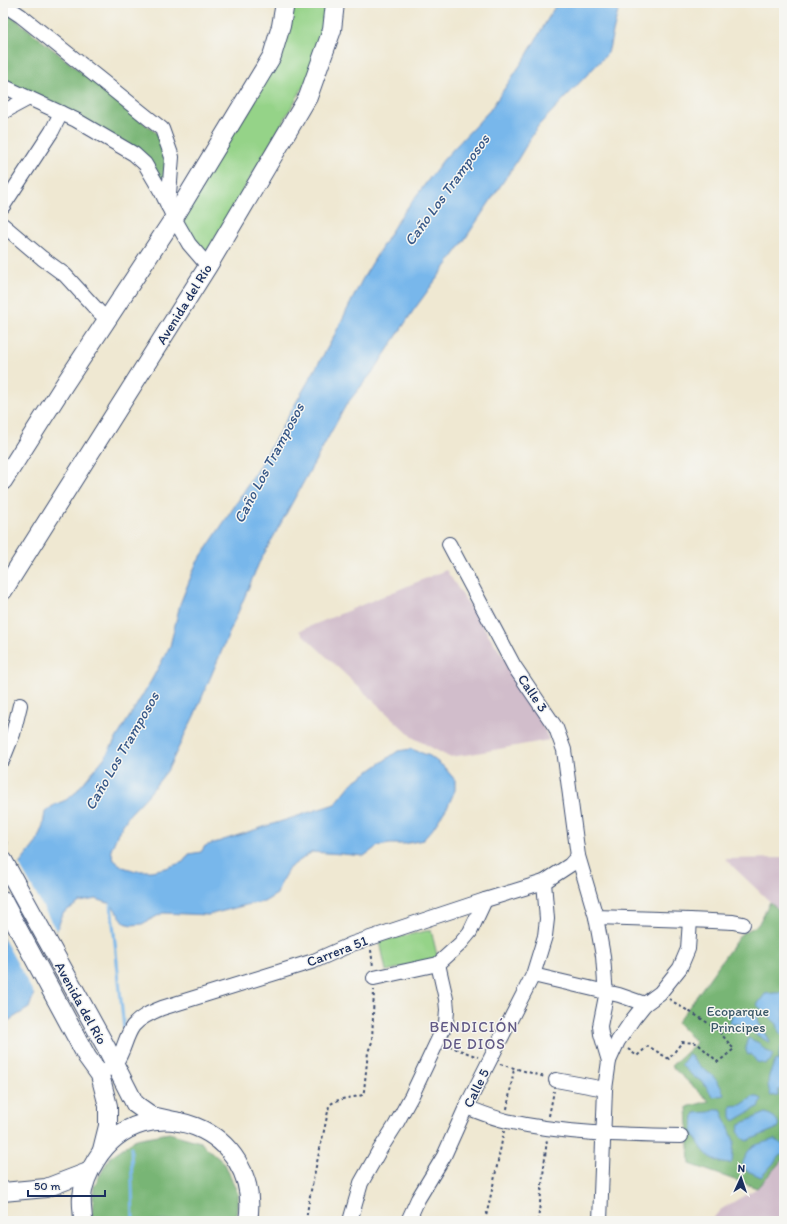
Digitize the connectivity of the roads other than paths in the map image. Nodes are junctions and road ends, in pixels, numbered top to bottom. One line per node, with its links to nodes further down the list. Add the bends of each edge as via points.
1 (285, 3): 9 (main road, via 282,26 272,56)
2 (335, 3): 11 (main road, Avenida del Río, via 332,30 308,97)
3 (3, 4): 9 (street, via 162,129 172,157)
4 (3, 86): 5 (street)
5 (29, 98): 6 (street); 7 (street)
6 (3, 112)
7 (61, 113): 8 (street); 9 (street, via 134,154 145,164)
8 (3, 206)
9 (171, 212): 11 (street, via 189,244); 12 (main road)
10 (3, 225): 12 (street, via 65,275)
11 (208, 266): 15 (main road, Avenida del Río)
12 (108, 319): 13 (main road)
13 (3, 481)
14 (449, 544): 19 (street, Calle 3, via 514,666 556,728 564,750)
15 (3, 591)
16 (20, 705): 17 (street, via 13,734)
17 (3, 759)
18 (7, 855): 32 (main road, Avenida del Río, via 69,981 106,1047)
19 (578, 856): 20 (street, Carrera 51, via 570,865); 23 (street, Calle 3)
20 (544, 882): 21 (street, Carrera 51); 27 (street, Calle 5, via 547,919 545,936)
21 (486, 900): 26 (street, via 470,932); 32 (street, Carrera 51, via 314,960 162,1008 139,1020 132,1027 120,1057)
22 (3, 901): 32 (main road, Avenida del Río, via 87,1057)
23 (596, 917): 24 (street); 29 (street, Calle 3)
24 (690, 920): 25 (street); 30 (street, via 688,949 680,968 660,993)
25 (743, 924)
26 (438, 964): 28 (street); 44 (street, via 446,999 446,1023 412,1095 361,1183)
27 (533, 975): 29 (street); 35 (street, Calle 5)
28 (374, 978)
29 (606, 993): 30 (street); 31 (street, Calle 3, via 600,1026)
30 (645, 1004): 31 (street, via 618,1041)
31 (609, 1061): 34 (street)
32 (107, 1070): 36 (main road, Avenida del Río, via 135,1104 152,1116); 39 (main road, Avenida del Río, via 108,1126)
33 (556, 1080): 34 (street)
34 (605, 1089): 37 (street)
35 (466, 1107): 37 (street, via 506,1121); 45 (street, Calle 5, via 444,1156)
36 (179, 1122): 39 (main road, via 145,1123 119,1135); 43 (main road, via 196,1126 212,1134 226,1145 237,1159 245,1175 249,1192)
37 (604, 1134): 38 (street); 46 (street)
38 (681, 1136)
39 (102, 1150): 40 (main road)
40 (88, 1172): 41 (main road, via 46,1188); 42 (main road, via 82,1197)
41 (3, 1192)
42 (84, 1221)
43 (248, 1221)
44 (350, 1221)
45 (408, 1221)
46 (600, 1221)

